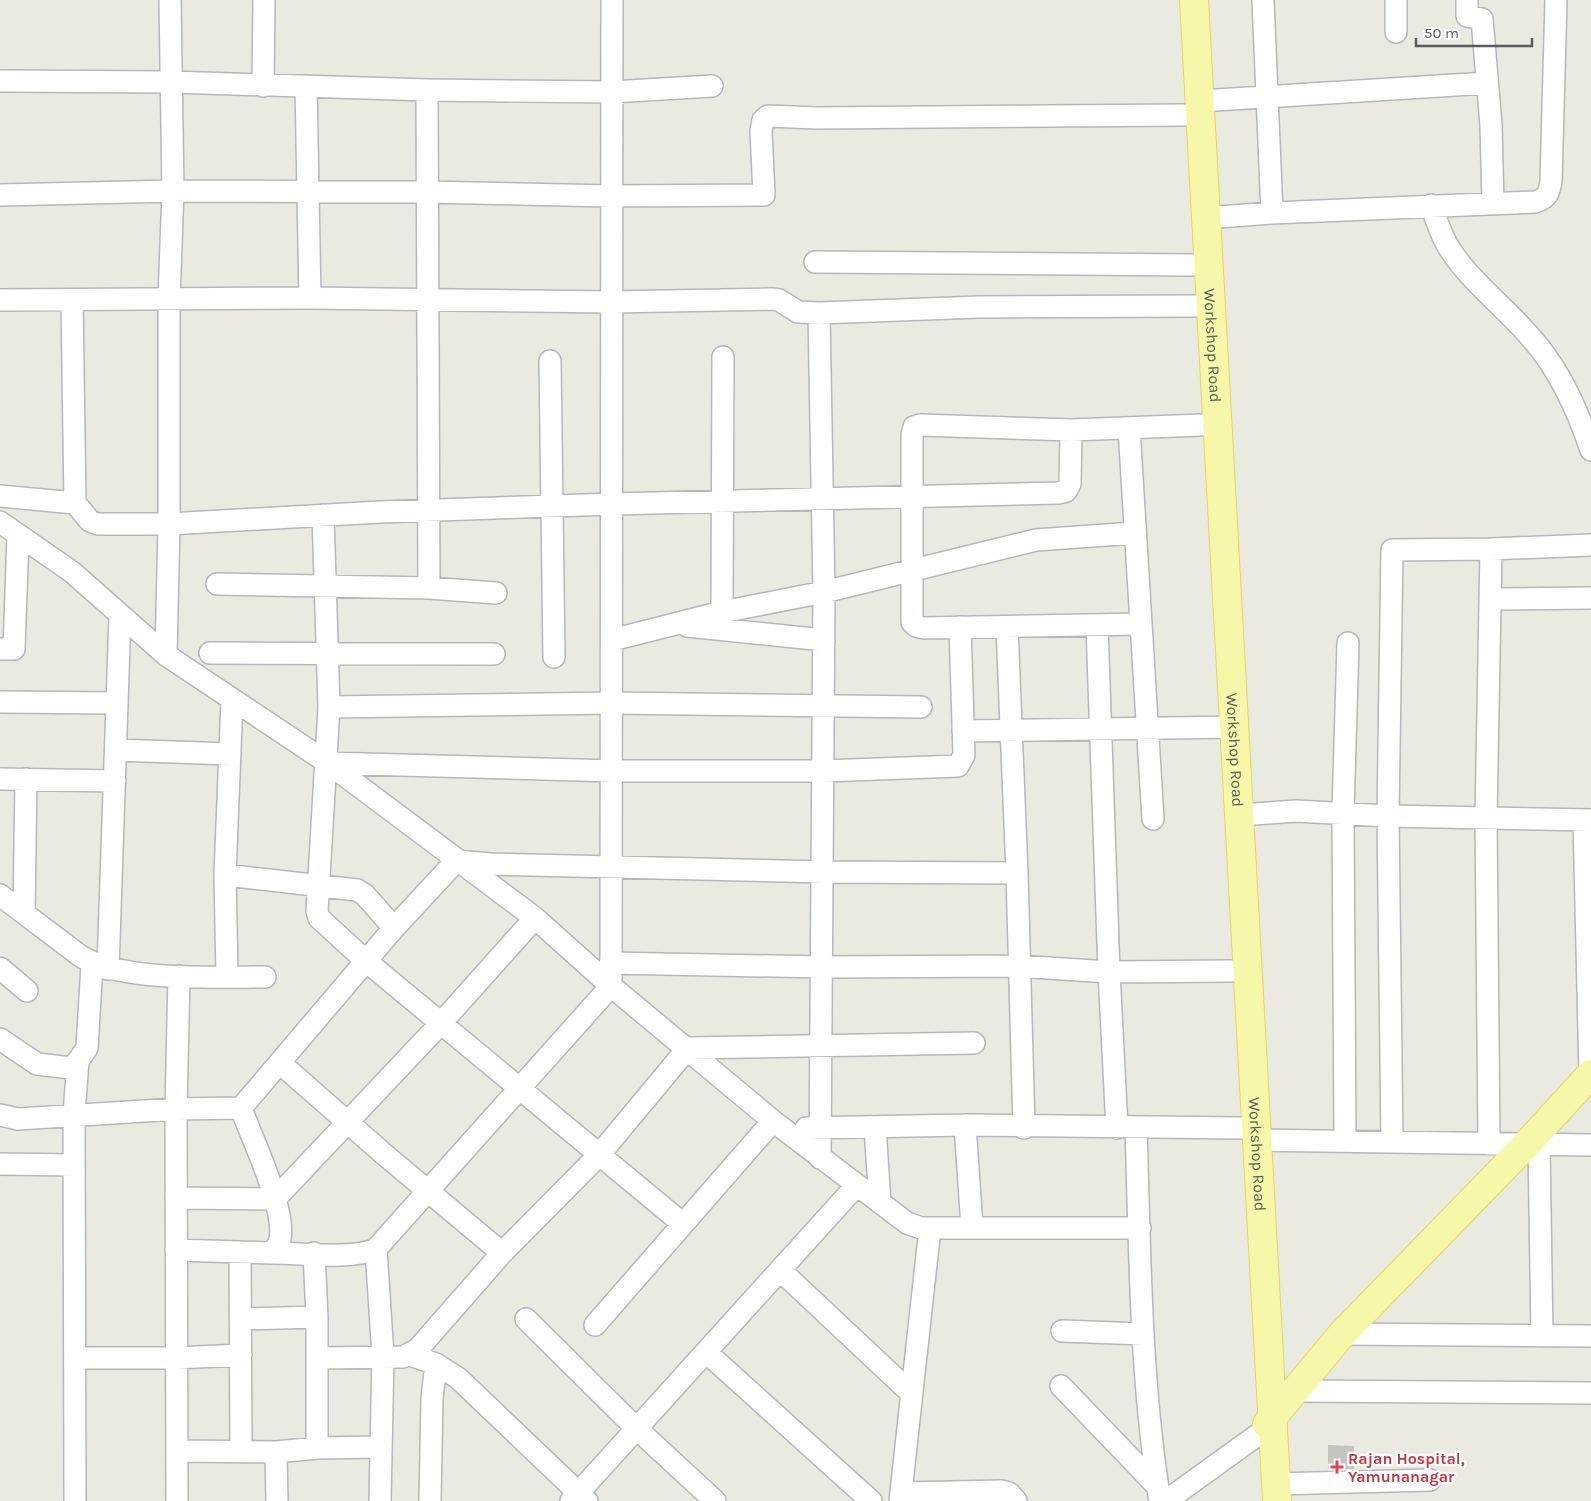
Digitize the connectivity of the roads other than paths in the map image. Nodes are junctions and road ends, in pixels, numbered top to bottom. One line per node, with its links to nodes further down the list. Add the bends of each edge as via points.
1 (170, 0): 12 (street)
2 (264, 0): 14 (street)
3 (612, 0): 18 (street)
4 (1178, 0): 20 (main road, Workshop Road)
5 (1194, 0): 20 (main road, Workshop Road)
6 (1263, 0): 19 (street)
7 (1396, 0): 10 (street)
8 (1467, 0): 13 (street, via 1467,16 1482,19)
9 (1556, 0): 26 (street, via 1549,194 1535,202)
10 (1396, 32)
11 (0, 81): 12 (street)
12 (171, 82): 14 (street); 21 (street)
13 (1487, 83): 19 (street); 26 (street)
14 (264, 86): 15 (street)
15 (306, 86): 17 (street); 22 (street)
16 (712, 86): 18 (street)
17 (427, 90): 18 (street); 23 (street)
18 (612, 92): 25 (street)
19 (1267, 97): 20 (street); 28 (street)
20 (1192, 108): 25 (street, via 837,118 768,116 763,120 761,131 764,195); 29 (main road, Workshop Road); 31 (main road, Workshop Road)
21 (173, 191): 22 (street); 24 (street); 32 (street)
22 (310, 192): 23 (street); 33 (street)
23 (426, 192): 25 (street); 34 (street)
24 (0, 195)
25 (611, 196): 37 (street)
26 (1492, 204): 27 (street)
27 (1431, 205): 28 (street); 45 (street, via 1450,250 1464,269 1535,342 1568,391)
28 (1272, 213): 29 (street)
29 (1206, 218): 92 (main road, Workshop Road)
30 (815, 262): 31 (street)
31 (1193, 265): 38 (main road, Workshop Road)
32 (169, 298): 33 (street); 36 (street); 56 (street)
33 (310, 298): 34 (street)
34 (429, 298): 37 (street); 53 (street)
35 (0, 300): 36 (street)
36 (72, 300): 50 (street)
37 (611, 302): 39 (street, via 772,299 798,312); 51 (street)
38 (1195, 306): 39 (street, via 979,307); 42 (main road, Workshop Road)
39 (819, 313): 48 (street)
40 (723, 357): 49 (street)
41 (550, 361): 52 (street)
42 (1202, 425): 43 (street); 92 (main road, Workshop Road)
43 (1129, 428): 44 (street); 57 (street)
44 (1072, 430): 47 (street, via 1070,478 1066,491); 47 (street, via 914,426)
45 (1591, 450)
46 (0, 496): 50 (street)
47 (912, 496): 48 (street); 61 (street)
48 (821, 500): 49 (street); 65 (street)
49 (722, 502): 51 (street); 69 (street)
50 (74, 503): 56 (street, via 90,521 98,524)
51 (613, 504): 52 (street); 76 (street)
52 (550, 506): 53 (street); 84 (street)
53 (429, 512): 54 (street); 64 (street)
54 (323, 515): 56 (street); 63 (street)
55 (0, 522): 58 (street)
56 (169, 524): 83 (street)
57 (1134, 533): 61 (street, via 1036,540); 71 (street)
58 (18, 536): 70 (street, via 55,559); 79 (street, via 14,648)
59 (1591, 545): 60 (street)
60 (1490, 549): 68 (street); 107 (street, via 1392,550)
61 (913, 570): 65 (street); 74 (street, via 912,622 916,626)
62 (217, 584): 63 (street)
63 (324, 585): 64 (street); 81 (street)
64 (429, 588): 66 (street)
65 (824, 592): 69 (street); 77 (street)
66 (496, 593)
67 (1591, 598): 68 (street)
68 (1491, 599): 108 (street)
69 (722, 612): 72 (street)
70 (120, 615): 83 (street); 87 (street)
71 (1141, 624): 73 (street); 94 (street)
72 (677, 625): 76 (street); 77 (street)
73 (1098, 626): 75 (street); 93 (street)
74 (960, 627): 75 (street); 96 (street)
75 (1007, 627): 95 (street)
76 (612, 640): 88 (street)
77 (824, 640): 90 (street)
78 (1348, 643): 105 (street)
79 (0, 648)
80 (210, 653): 81 (street)
81 (329, 654): 82 (street); 89 (street)
82 (494, 654)
83 (166, 655): 85 (street)
84 (554, 657)
85 (232, 700): 98 (street); 99 (street)
86 (0, 702): 87 (street)
87 (117, 703): 97 (street)
88 (612, 703): 89 (street); 90 (street); 100 (street)
89 (329, 707): 99 (street)
90 (824, 707): 91 (street); 101 (street)
91 (921, 707)
92 (1227, 727): 94 (street); 106 (main road, Workshop Road); 128 (main road, Workshop Road)
93 (1101, 729): 94 (street); 95 (street); 127 (street)
94 (1148, 729): 109 (street)
95 (1011, 730): 96 (street); 114 (street)
96 (963, 731): 101 (street, via 964,755 958,766)
97 (116, 750): 98 (street); 104 (street)
98 (230, 754): 115 (street)
99 (328, 763): 100 (street); 111 (street); 116 (street)
100 (613, 771): 101 (street); 112 (street)
101 (824, 771): 113 (street)
102 (0, 779): 103 (street)
103 (26, 779): 104 (street); 118 (street)
104 (115, 781): 123 (street)
105 (1343, 812): 106 (street); 107 (street); 155 (street)
106 (1240, 815): 154 (main road, Workshop Road)
107 (1388, 816): 108 (street); 156 (street)
108 (1486, 817): 110 (street); 157 (street)
109 (1153, 819)
110 (1587, 820): 141 (street)
111 (456, 861): 112 (street); 119 (street); 120 (street)
112 (612, 866): 113 (street); 122 (street)
113 (824, 872): 114 (street); 125 (street)
114 (1017, 873): 124 (street)
115 (225, 875): 116 (street); 130 (street)
116 (318, 884): 120 (street, via 358,890); 121 (street, via 319,918)
117 (0, 895): 118 (street)
118 (24, 913): 123 (street)
119 (536, 918): 132 (street); 134 (street)
120 (394, 928): 121 (street)
121 (366, 961): 134 (street); 140 (street)
122 (610, 963): 125 (street); 132 (street)
123 (100, 966): 129 (street); 139 (street, via 87,1048)
124 (1018, 966): 125 (street); 127 (street); 152 (street)
125 (822, 967): 137 (street)
126 (0, 968): 133 (street)
127 (1109, 972): 128 (street); 153 (street)
128 (1231, 972): 154 (main road, Workshop Road)
129 (179, 976): 130 (street); 144 (street)
130 (227, 977): 131 (street)
131 (265, 977)
132 (612, 986): 138 (street); 142 (street)
133 (27, 991)
134 (442, 1022): 142 (street); 147 (street)
135 (0, 1039): 139 (street, via 37,1064 71,1068)
136 (974, 1043): 137 (street)
137 (820, 1044): 138 (street); 151 (street)
138 (688, 1048): 148 (street); 160 (street)
139 (78, 1061): 146 (street)
140 (280, 1063): 143 (street); 147 (street)
141 (1591, 1075): 158 (main road)
142 (519, 1089): 160 (street); 165 (street)
143 (241, 1108): 144 (street); 167 (street)
144 (176, 1109): 146 (street); 166 (street)
145 (0, 1114): 146 (street, via 18,1119)
146 (74, 1114): 163 (street)
147 (348, 1122): 165 (street); 167 (street)
148 (778, 1124): 151 (street); 161 (street); 169 (street)
149 (965, 1125): 150 (street); 152 (street); 170 (street)
150 (875, 1127): 151 (street); 168 (street)
151 (820, 1128): 161 (street)
152 (1024, 1128): 153 (street)
153 (1127, 1128): 154 (street); 172 (street)
154 (1249, 1134): 155 (street); 201 (main road, Workshop Road)
155 (1344, 1141): 156 (street)
156 (1392, 1142): 157 (street)
157 (1489, 1144): 158 (street)
158 (1532, 1145): 159 (street); 186 (main road); 187 (street)
159 (1591, 1145)
160 (599, 1155): 169 (street); 178 (street)
161 (820, 1158): 164 (street)
162 (0, 1164): 163 (street)
163 (74, 1165): 193 (street)
164 (856, 1186): 168 (street); 179 (street)
165 (428, 1189): 173 (street); 178 (street)
166 (176, 1198): 167 (street); 174 (street)
167 (275, 1199): 176 (street, via 280,1232)
168 (880, 1203): 171 (street, via 907,1223)
169 (683, 1224): 183 (street)
170 (972, 1227): 171 (street); 172 (street)
171 (930, 1228): 199 (street)
172 (1140, 1228): 185 (street)
173 (376, 1249): 177 (street, via 358,1254); 192 (street)
174 (176, 1250): 175 (street); 194 (street)
175 (240, 1253): 176 (street); 180 (street)
176 (274, 1253): 177 (street)
177 (314, 1253): 181 (street)
178 (502, 1253): 190 (street)
179 (780, 1270): 189 (street); 199 (street)
180 (242, 1318): 181 (street); 191 (street)
181 (317, 1318): 195 (street)
182 (526, 1319): 202 (street)
183 (595, 1325)
184 (1062, 1331): 185 (street)
185 (1143, 1334): 210 (street)
186 (1342, 1334): 187 (street); 198 (main road)
187 (1542, 1336): 188 (street)
188 (1591, 1336)
189 (706, 1352): 202 (street); 219 (street)
190 (410, 1354): 192 (street); 196 (street)
191 (241, 1356): 194 (street); 206 (street)
192 (383, 1356): 195 (street); 203 (street)
193 (75, 1358): 194 (street); 213 (street)
194 (176, 1358): 205 (street)
195 (317, 1358): 204 (street)
196 (436, 1364): 212 (street, via 458,1378); 217 (street, via 432,1398)
197 (1061, 1386): 210 (street)
198 (1294, 1391): 200 (street); 201 (main road)
199 (911, 1393): 211 (street)
200 (1591, 1393)
201 (1264, 1427): 209 (main road, Workshop Road); 210 (street)
202 (637, 1429): 212 (street); 218 (street)
203 (380, 1447): 204 (street); 216 (street)
204 (317, 1448): 207 (street)
205 (176, 1451): 206 (street); 214 (street)
206 (241, 1452): 207 (street)
207 (276, 1452): 215 (street)
208 (1430, 1480): 209 (street)
209 (1271, 1495)
210 (1161, 1496)
211 (901, 1497): 220 (street, via 1002,1491)
212 (579, 1498)
213 (75, 1501)
214 (177, 1501)
215 (277, 1501)
216 (380, 1501)
217 (430, 1501)
218 (715, 1501)
219 (871, 1501)
220 (1016, 1501)

